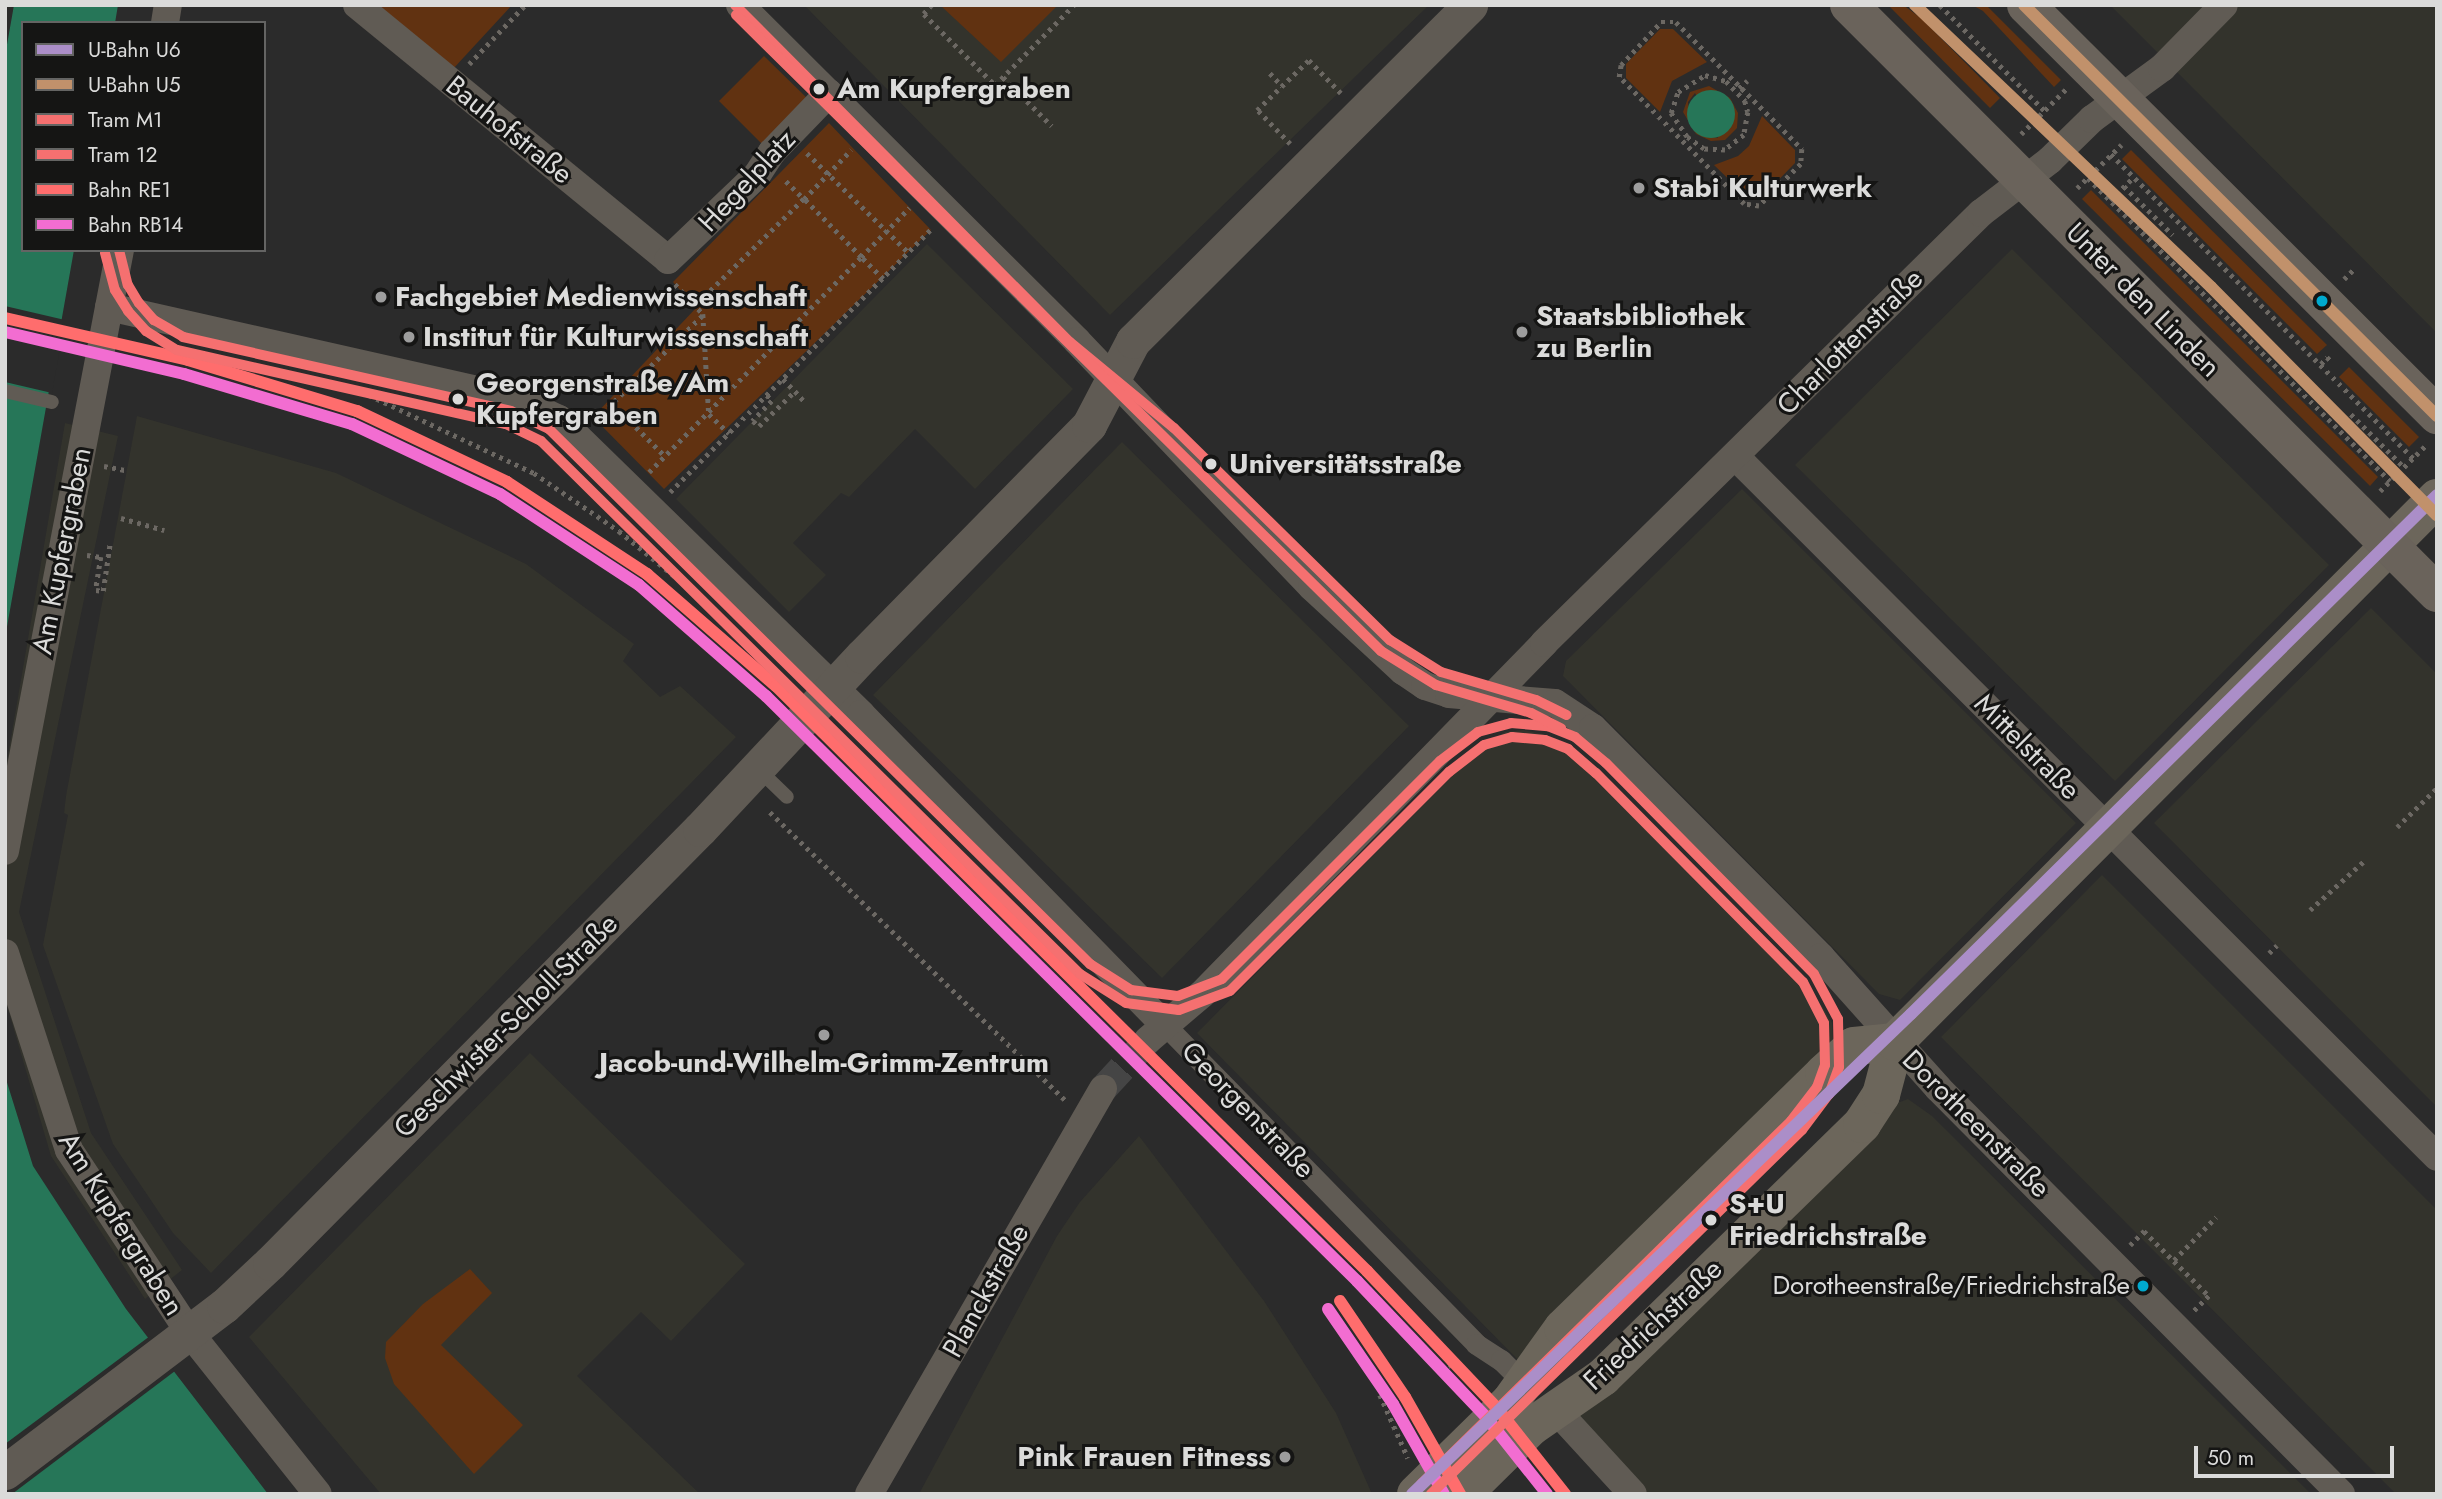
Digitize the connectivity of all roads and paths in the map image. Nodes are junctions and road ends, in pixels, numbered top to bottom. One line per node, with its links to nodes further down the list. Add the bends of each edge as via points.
1 (357, 5): 14 (street, Bauhofstraße)
2 (525, 5): 14 (path)
3 (740, 5): 18 (street, Dorotheenstraße)
4 (1074, 5): 12 (path)
5 (1470, 5): 60 (street, via 1133,341)
6 (1849, 5): 36 (main road, Unter den Linden)
7 (1940, 5): 21 (path)
8 (2025, 5): 20 (main road)
9 (2224, 5): 20 (street, Charlottenstraße, via 2162,68)
10 (929, 6): 12 (path, via 923,14 995,85)
11 (1270, 74): 15 (path)
12 (1003, 77): 23 (path)
13 (1747, 81): 17 (path)
14 (451, 83): 50 (street, Bauhofstraße)
15 (1282, 86): 19 (path, via 1309,60); 29 (path, via 1257,110)
16 (2068, 87): 21 (path)
17 (1738, 89): 22 (path, via 1716,76 1694,78 1673,100); 24 (path, via 1676,22 1661,22 1621,65 1619,77); 30 (path, via 1748,112 1744,135 1725,150); 32 (path, via 1802,149 1801,164 1759,206 1744,204)
18 (829, 93): 25 (street, Dorotheenstraße); 26 (street, Hegelplatz)
19 (1342, 94)
20 (2120, 99): 36 (street, Charlottenstraße); 72 (main road)
21 (2045, 111): 27 (path)
22 (1675, 122): 24 (path); 30 (path)
23 (1052, 126)
24 (1669, 129): 32 (path)
25 (868, 132): 33 (path); 38 (street, Dorotheenstraße)
26 (789, 135): 33 (path); 50 (street, Hegelplatz, via 757,175)
27 (2019, 136)
28 (2124, 142): 31 (path)
29 (1290, 145)
30 (1704, 149): 32 (path)
31 (2111, 154): 34 (path); 35 (path)
32 (1696, 157)
33 (828, 174): 41 (path); 44 (path)
34 (2134, 177): 37 (path); 58 (path)
35 (2088, 178): 39 (path); 42 (path)
36 (2024, 181): 75 (street, Charlottenstraße, via 1981,214); 89 (main road, Unter den Linden)
37 (2124, 186): 40 (path); 45 (path)
38 (927, 190): 43 (street, Dorotheenstraße); 44 (path)
39 (2074, 191)
40 (2117, 194): 42 (path); 46 (path)
41 (804, 199): 49 (path); 54 (path)
42 (2110, 200): 82 (path)
43 (948, 212): 48 (path); 60 (street, Dorotheenstraße)
44 (886, 231): 48 (path); 49 (path)
45 (2173, 235)
46 (2165, 243)
47 (120, 252): 55 (street, Am Kupfergraben)
48 (909, 253): 52 (path)
49 (861, 257): 52 (path); 68 (path)
50 (664, 258): 54 (path, via 672,281)
51 (2353, 270): 53 (path)
52 (883, 279): 59 (path)
53 (2343, 280)
54 (695, 306): 56 (path)
55 (109, 307): 93 (street, Georgenstraße, via 480,390 543,409 592,446); 101 (street, Am Kupfergraben)
56 (704, 314): 67 (path); 68 (path)
57 (2333, 363): 58 (path, via 2327,357)
58 (2321, 364): 76 (path)
59 (783, 379): 62 (path); 64 (path)
60 (1113, 381): 93 (street, via 1088,425); 94 (street, Dorotheenstraße, via 1312,587 1403,671 1437,691)
61 (5, 391): 66 (lane)
62 (794, 391): 64 (path, via 759,426 753,421 772,401); 65 (path)
63 (360, 392): 91 (path, via 534,473 619,531)
64 (767, 396): 73 (path)
65 (804, 401)
66 (52, 402)
67 (612, 403): 71 (path); 74 (path)
68 (709, 414): 73 (path); 74 (path)
69 (2351, 414): 78 (path)
70 (2345, 420): 80 (path)
71 (593, 421)
72 (2432, 430): 76 (path)
73 (729, 433): 84 (path)
74 (665, 456): 81 (path)
75 (1735, 456): 94 (street, Charlottenstraße); 100 (street, Mittelstraße)
76 (2413, 457): 78 (path)
77 (112, 467): 79 (path)
78 (2404, 467): 80 (path)
79 (129, 471)
80 (2398, 473): 82 (path)
81 (646, 475)
82 (2390, 481): 83 (path)
83 (2377, 494)
84 (667, 495)
85 (2437, 498): 89 (main road)
86 (121, 518): 87 (path)
87 (164, 530)
88 (110, 543): 90 (path, via 103,591 96,590)
89 (2389, 546): 92 (main road, Unter den Linden); 100 (main road)
90 (101, 557)
91 (691, 589)
92 (2437, 593)
93 (834, 688): 95 (street, Geschwister-Scholl-Straße); 105 (street, Georgenstraße)
94 (1493, 697): 105 (street, via 1202,994); 106 (street, Dorotheenstraße, via 1555,703 1593,728 1821,957)
95 (758, 769): 97 (lane); 114 (street, Geschwister-Scholl-Straße, via 270,1263)
96 (2437, 788): 99 (path)
97 (787, 797)
98 (771, 813): 108 (path)
99 (2397, 827)
100 (2108, 828): 106 (main road); 109 (street, Mittelstraße)
101 (5, 851)
102 (2363, 862): 103 (path)
103 (2310, 910)
104 (5, 953): 114 (street, Am Kupfergraben, via 69,1150)
105 (1157, 1032): 115 (street, Georgenstraße, via 1476,1344)
106 (1895, 1042): 115 (main road, Friedrichstraße, via 1854,1046 1832,1065 1559,1332); 117 (main road, Friedrichstraße, via 1881,1095 1862,1124 1603,1377); 124 (street, Dorotheenstraße)
107 (1102, 1089): 121 (street, Planckstraße)
108 (1065, 1100)
109 (2437, 1157)
110 (2216, 1217): 112 (path)
111 (2144, 1231): 112 (path)
112 (2174, 1260): 113 (path)
113 (2209, 1296)
114 (177, 1342): 118 (street, Geschwister-Scholl-Straße); 120 (street, Am Kupfergraben)
115 (1525, 1384): 119 (main road, Friedrichstraße)
116 (1380, 1395): 119 (path)
117 (1555, 1409): 122 (main road, Friedrichstraße); 123 (street)
118 (5, 1472)
119 (1413, 1477)
120 (318, 1494)
121 (869, 1494)
122 (1463, 1494)
123 (1633, 1494)
124 (2341, 1494)

